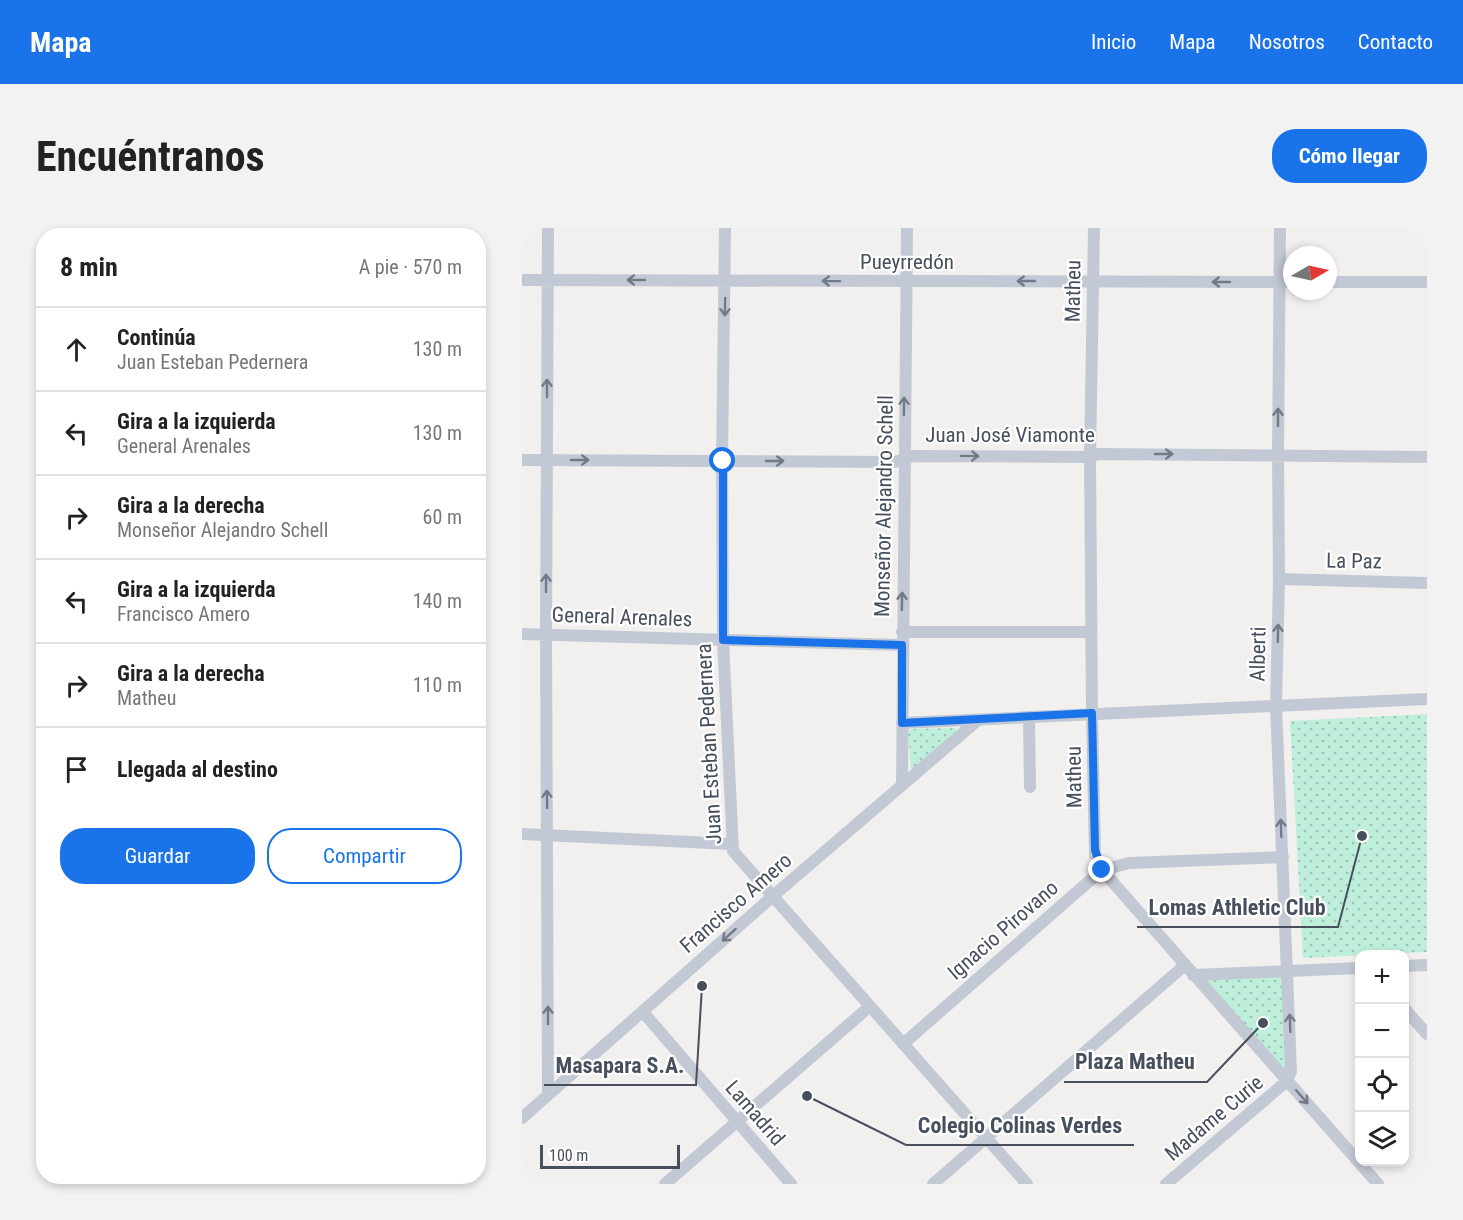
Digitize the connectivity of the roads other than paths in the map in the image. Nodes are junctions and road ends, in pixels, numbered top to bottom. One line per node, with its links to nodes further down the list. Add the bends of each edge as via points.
1 (548, 228): 8 (street)
2 (725, 228): 9 (street, Juan Esteban Pedernera)
3 (907, 228): 10 (street, Monseñor Alejandro Schell)
4 (1094, 228): 11 (street, Matheu)
5 (1280, 228): 6 (street, Alberti)
6 (1283, 255)
7 (522, 280): 8 (street, Pueyrredón)
8 (548, 280): 9 (street, Pueyrredón, one-way to 8); 21 (street, one-way to 8)
9 (725, 280): 10 (street, Pueyrredón, one-way to 9); 22 (street, Juan Esteban Pedernera, one-way to 22)
10 (906, 281): 11 (street, Pueyrredón, one-way to 10); 19 (street, Monseñor Alejandro Schell, one-way to 10)
11 (1092, 281): 12 (street, Pueyrredón, one-way to 11); 17 (street, Matheu)
12 (1283, 282)
13 (1337, 282): 14 (street)
14 (1427, 282)
15 (1285, 300): 16 (street, Alberti, one-way to 15)
16 (1278, 455): 17 (street, Juan José Viamonte, one-way to 16); 18 (street, Juan José Viamonte); 23 (street, Alberti)
17 (1090, 456): 19 (street, Juan José Viamonte, one-way to 17); 25 (street, Matheu)
18 (1427, 457)
19 (904, 459): 22 (street, Juan José Viamonte, one-way to 19); 28 (street, Monseñor Alejandro Schell, one-way to 19)
20 (522, 460): 21 (street, Juan José Viamonte)
21 (547, 460): 22 (street, Juan José Viamonte, one-way to 22); 27 (street, one-way to 21)
22 (723, 461): 29 (street, Juan Esteban Pedernera)
23 (1279, 579): 24 (street, La Paz); 31 (street, Alberti, one-way to 23)
24 (1427, 583)
25 (1091, 632): 28 (street, General Arenales); 32 (street, Matheu)
26 (522, 634): 27 (street, General Arenales)
27 (546, 634): 29 (street, General Arenales); 39 (street, one-way to 27)
28 (902, 639): 29 (street, General Arenales); 35 (street, Monseñor Alejandro Schell)
29 (723, 640): 40 (street, Juan Esteban Pedernera)
30 (1427, 699): 31 (street)
31 (1276, 705): 32 (street); 41 (street, Alberti, one-way to 31)
32 (1092, 713): 33 (street); 42 (street, Matheu, via 1095,850)
33 (1029, 717): 34 (street); 37 (street)
34 (978, 720): 35 (street); 36 (street, Francisco Amero)
35 (902, 723): 36 (street, Monseñor Alejandro Schell)
36 (902, 785): 43 (street, Francisco Amero)
37 (1030, 787)
38 (522, 834): 39 (street)
39 (547, 836): 40 (street); 56 (street, one-way to 39)
40 (732, 844): 43 (street, Juan Esteban Pedernera, via 736,857)
41 (1282, 857): 42 (street, Ignacio Pirovano, via 1129,863); 48 (street, Alberti)
42 (1102, 870): 44 (street, Matheu); 54 (street, Ignacio Pirovano)
43 (773, 896): 50 (street, Juan Esteban Pedernera); 51 (street, Francisco Amero, one-way to 51)
44 (1185, 965): 49 (street, Matheu); 59 (street)
45 (1427, 965): 46 (street)
46 (1409, 966)
47 (1355, 968): 48 (street)
48 (1288, 971): 49 (street); 55 (street, Alberti, one-way to 48, via 1291,1071)
49 (1193, 975): 55 (street, Matheu)
50 (869, 1007): 54 (street, Juan Esteban Pedernera); 58 (street)
51 (643, 1012): 56 (street, Francisco Amero); 58 (street, Lamadrid)
52 (1409, 1014): 53 (street)
53 (1427, 1034)
54 (903, 1044): 59 (street, Juan Esteban Pedernera)
55 (1287, 1081): 64 (street, Madame Curie); 65 (street, Matheu, one-way to 65)
56 (548, 1095): 57 (street, Francisco Amero)
57 (522, 1118)
58 (736, 1120): 60 (street); 61 (street, Lamadrid)
59 (986, 1137): 62 (street); 63 (street, Juan Esteban Pedernera)
60 (665, 1184)
61 (791, 1184)
62 (933, 1184)
63 (1027, 1184)
64 (1166, 1184)
65 (1378, 1184)

